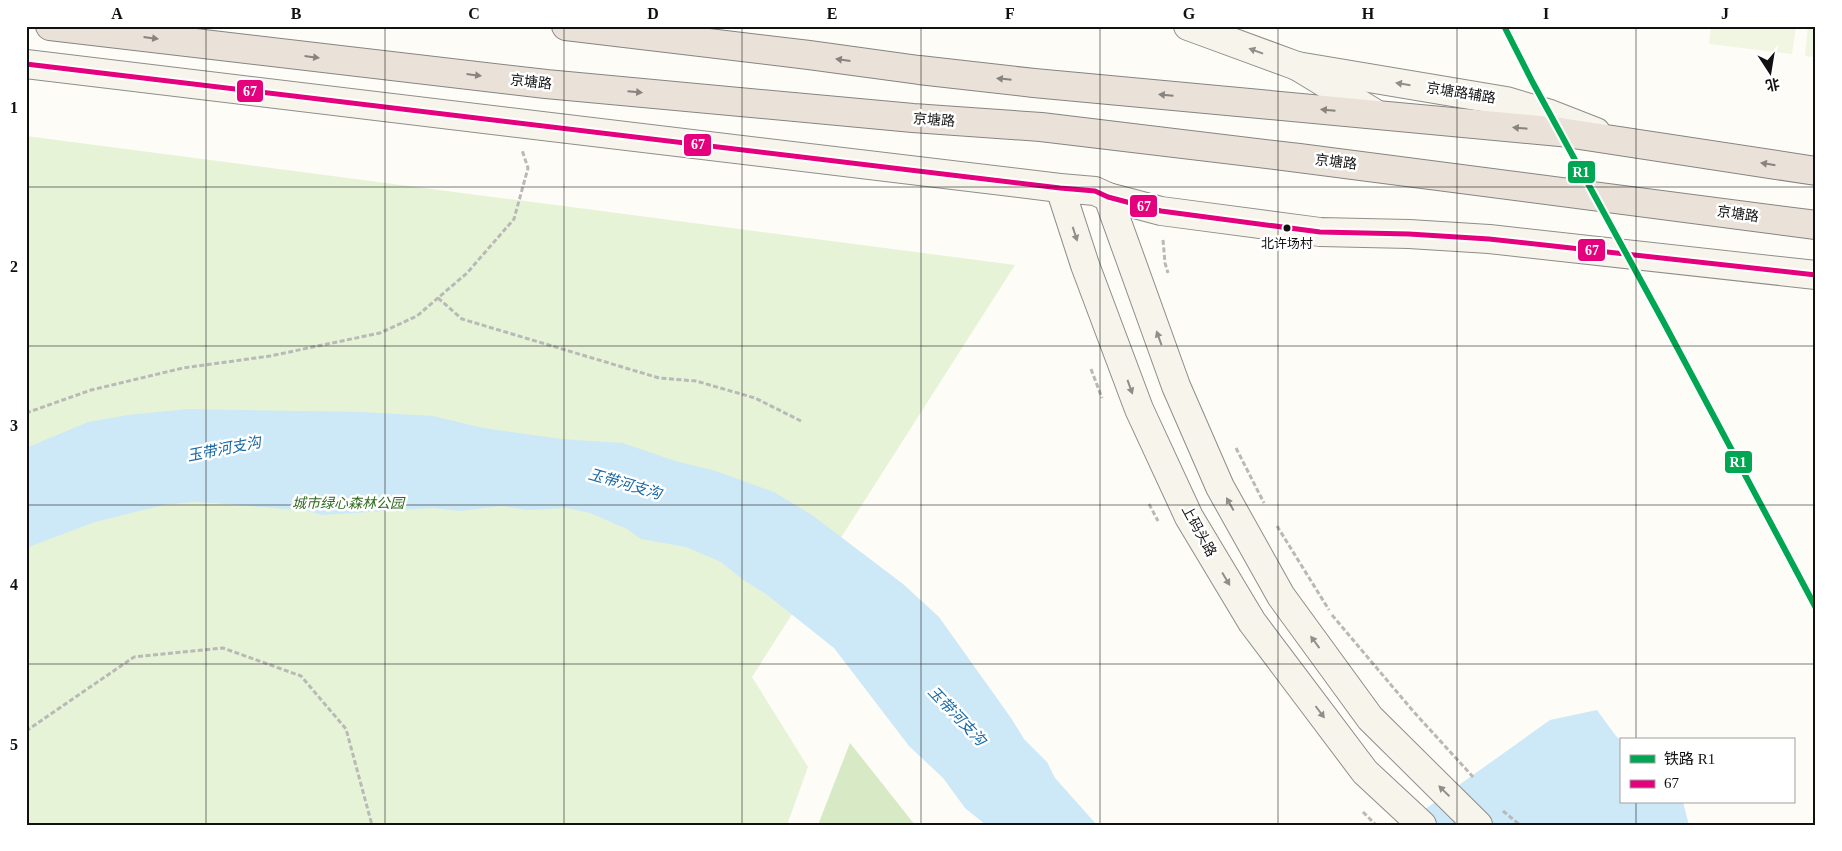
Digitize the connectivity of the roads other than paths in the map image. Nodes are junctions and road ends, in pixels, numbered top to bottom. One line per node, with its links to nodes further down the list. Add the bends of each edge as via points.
1 (50, 26): 11 (highway, 京塘路, one-way to 11, via 546,84 1041,127)
2 (566, 26): 6 (highway, one-way to 2, via 1034,83)
3 (1188, 26): 5 (street, 京塘路辅路, one-way to 3)
4 (26, 64): 9 (street)
5 (1297, 66): 6 (street, 京塘路辅路); 7 (street, 京塘路辅路, one-way to 5, via 1550,114 1506,101)
6 (1376, 114): 7 (highway, one-way to 6, via 1560,132)
7 (1618, 141): 8 (highway, one-way to 7)
8 (1816, 171)
9 (1060, 188): 10 (street, via 1095,190); 13 (street, 上码头路, one-way to 13, via 1139,409 1189,518 1252,622 1365,772)
10 (1108, 197): 12 (street, via 1161,211 1320,232 1489,239); 14 (street, one-way to 10, via 1370,718 1281,596 1220,487 1176,386)
11 (1816, 225)
12 (1816, 275)
13 (1422, 825)
14 (1478, 825)

